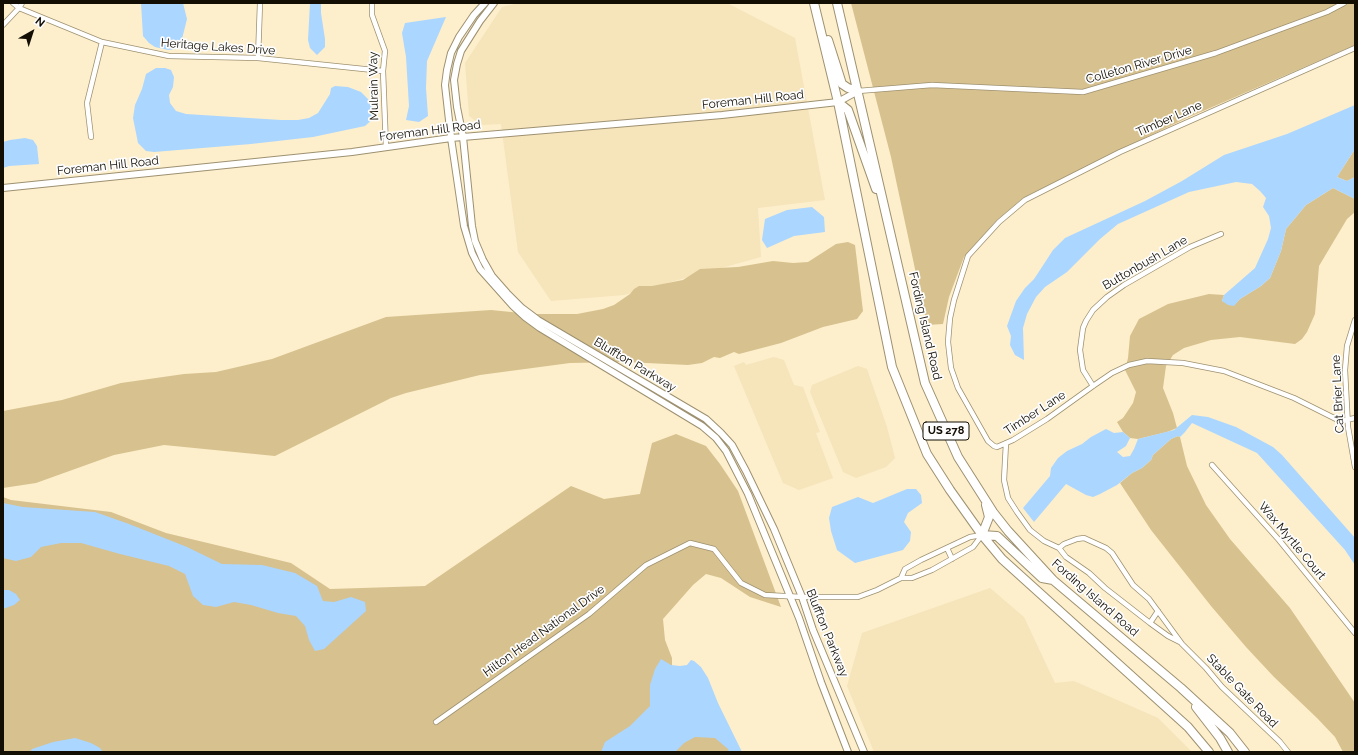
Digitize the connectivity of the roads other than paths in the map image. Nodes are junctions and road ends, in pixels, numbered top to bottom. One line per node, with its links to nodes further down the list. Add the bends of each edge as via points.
1 (13, 3): 10 (street, Heritage Lakes Drive)
2 (22, 3): 10 (street)
3 (260, 3): 14 (street)
4 (372, 3): 15 (street, Mulrain Way, via 372,15 385,51)
5 (485, 3): 20 (main road, Bluffton Parkway, via 474,15 451,53 445,85)
6 (494, 3): 19 (main road, Bluffton Parkway, via 468,38 457,64 454,80)
7 (816, 3): 16 (highway, via 842,84); 17 (highway, US 278)
8 (837, 3): 16 (highway, Fording Island Road / US 278)
9 (1344, 3): 16 (street, Colleton River Drive, via 1327,12 1216,53 1083,92 932,85)
10 (19, 8): 11 (street); 12 (street, Heritage Lakes Drive)
11 (3, 25)
12 (102, 42): 14 (street, Heritage Lakes Drive, via 170,56); 18 (street, via 87,103)
13 (1355, 48): 29 (street, Timber Lane, via 1120,152 1038,192 999,222 975,248 966,262 952,306 948,334 950,361 958,388 988,441 997,447)
14 (258, 58): 15 (street, Heritage Lakes Drive)
15 (383, 71): 21 (street, Mulrain Way)
16 (858, 90): 17 (main road, Foreman Hill Road); 23 (highway, Fording Island Road / US 278)
17 (838, 102): 19 (main road, Foreman Hill Road, via 722,115); 23 (highway, via 848,110); 33 (highway, US 278, via 892,367 927,454)
18 (91, 137)
19 (463, 137): 20 (main road, Foreman Hill Road); 40 (main road, Bluffton Parkway, via 475,241 492,276 522,308 538,320 706,419 722,433 732,445 746,471 774,529)
20 (450, 138): 21 (main road, Foreman Hill Road); 39 (main road, Bluffton Parkway, via 464,226 480,269 513,306 540,328 702,426 716,438 748,494)
21 (386, 147): 22 (main road, Foreman Hill Road)
22 (3, 188)
23 (889, 224): 32 (highway, Fording Island Road / US 278, via 925,383 958,457)
24 (1221, 234): 26 (street, Buttonbush Lane, via 1185,250 1124,285 1093,310 1083,328 1080,350 1083,370)
25 (1355, 320): 28 (street, Cat Brier Lane, via 1345,358)
26 (1093, 386): 28 (street, Timber Lane, via 1112,373 1137,363 1183,363 1237,375 1294,398 1338,420); 29 (street, Timber Lane, via 1047,420)
27 (1355, 418): 28 (street, Timber Lane)
28 (1348, 420): 31 (street, Cat Brier Lane)
29 (1006, 444): 35 (street, Stable Gate Road, via 1004,480 1008,498 1030,530)
30 (1212, 465): 43 (street, Wax Myrtle Court, via 1279,540)
31 (1355, 467)
32 (984, 498): 33 (highway, via 989,517); 38 (highway, Fording Island Road / US 278, via 1008,531)
33 (982, 535): 34 (street, Hilton Head National Drive, via 970,537); 36 (street, Hilton Head National Drive, via 973,547); 38 (highway, via 997,536 1042,578); 49 (highway, US 278, via 1002,559 1188,727)
34 (947, 548): 36 (street); 37 (street, Hilton Head National Drive, via 905,569)
35 (1059, 548): 41 (street, Stable Gate Road, via 1081,538 1106,548 1115,557 1133,586 1149,599); 42 (street, Stable Gate Road, via 1070,561 1089,573)
36 (952, 559): 37 (street, Hilton Head National Drive, via 912,578)
37 (901, 578): 40 (street, Hilton Head National Drive, via 858,597)
38 (1053, 580): 45 (highway, Fording Island Road / US 278)
39 (790, 597): 40 (street, Hilton Head National Drive); 46 (street, Hilton Head National Drive, via 765,595 741,583 714,550 690,543 646,565 589,614); 47 (main road, Bluffton Parkway)
40 (802, 597): 48 (main road, Bluffton Parkway, via 813,630)
41 (1158, 612): 42 (street); 44 (street, Stable Gate Road)
42 (1150, 623): 44 (street, Stable Gate Road)
43 (1355, 633)
44 (1182, 644): 52 (street, Stable Gate Road)
45 (1181, 688): 50 (highway); 51 (highway, Fording Island Road / US 278, via 1230,733)
46 (436, 722)
47 (848, 752)
48 (864, 752)
49 (1209, 752)
50 (1228, 752)
51 (1245, 752)
52 (1288, 752)

